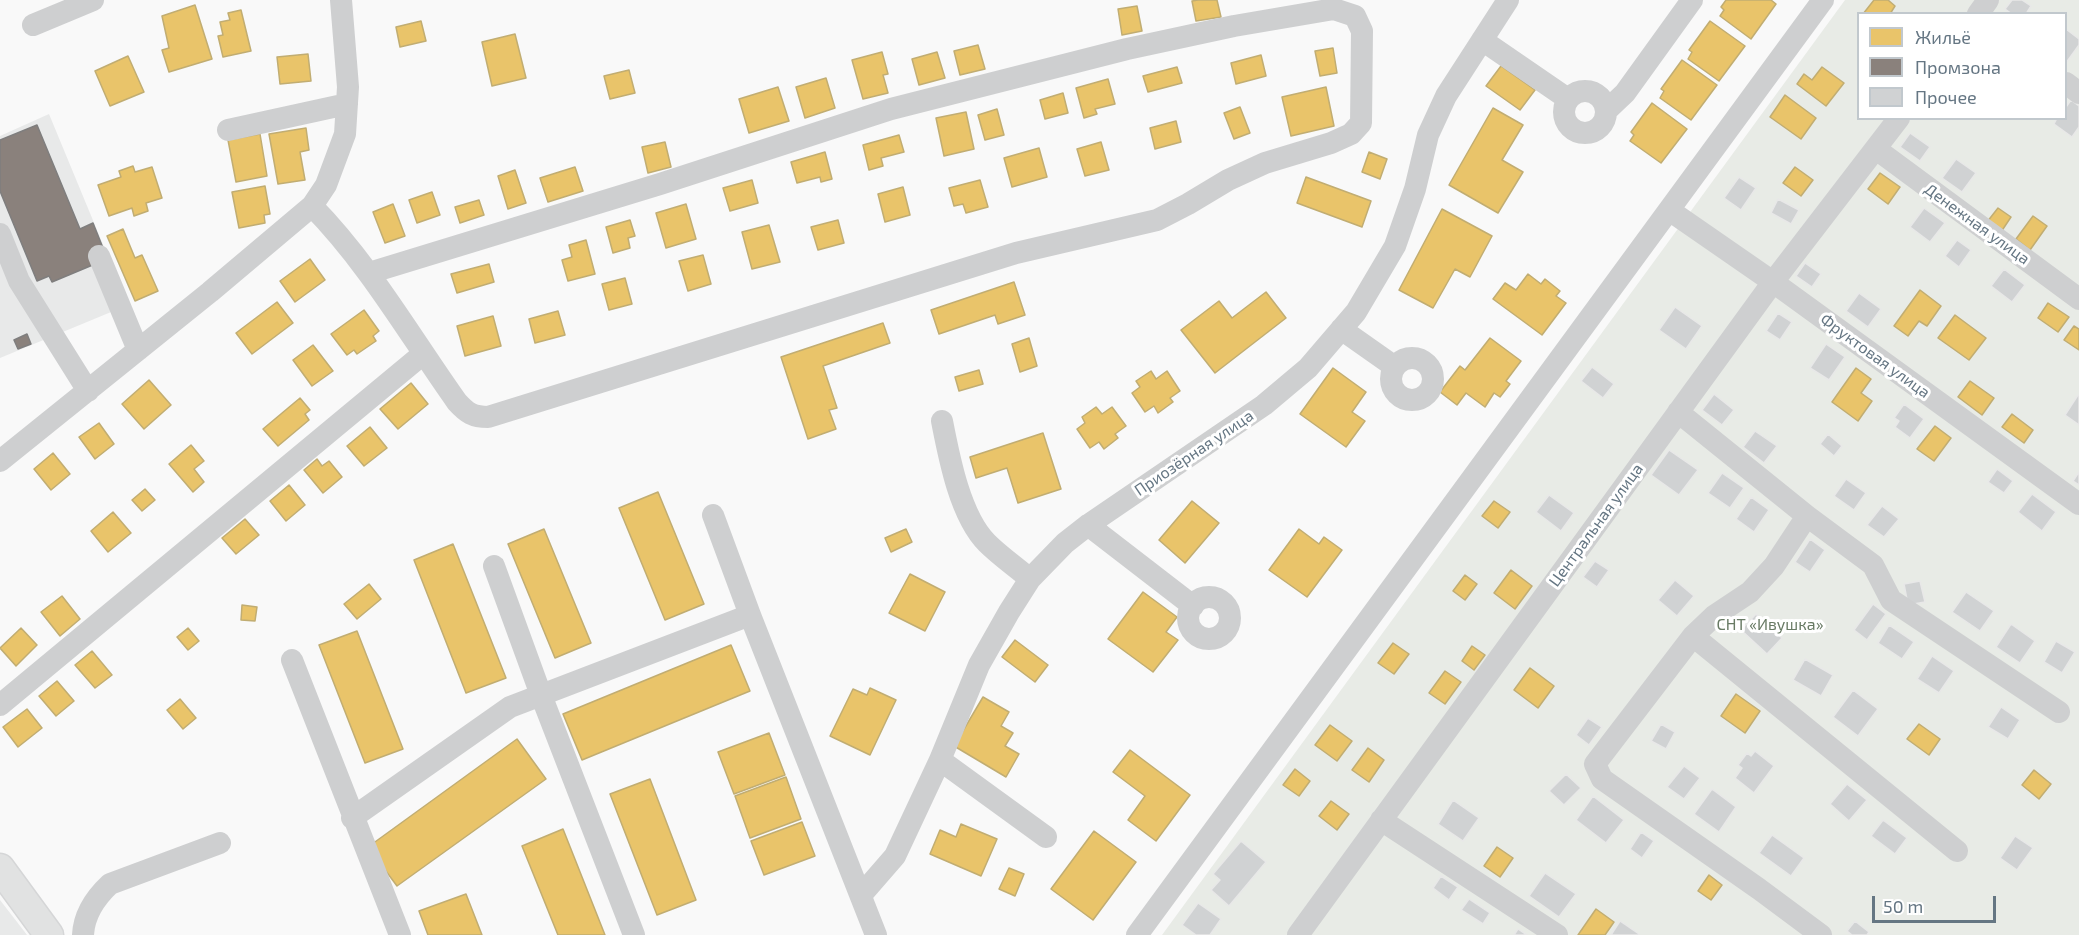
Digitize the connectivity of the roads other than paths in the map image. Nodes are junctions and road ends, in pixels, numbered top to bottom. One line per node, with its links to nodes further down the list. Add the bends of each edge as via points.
1 (93, 0): 6 (street)
2 (341, 0): 11 (street)
3 (1508, 0): 7 (street, Приозёрная улица)
4 (1692, 0): 12 (street, via 1624,93)
5 (1823, 0): 17 (street)
6 (33, 25)
7 (1482, 40): 10 (street); 23 (street, Приозёрная улица, via 1446,96 1428,135 1395,246 1356,312)
8 (2067, 84): 9 (street)
9 (2079, 93)
10 (1568, 99): 12 (street, via 1588,91 1600,97); 12 (street, via 1564,113 1576,130 1596,129)
11 (346, 104): 14 (street); 16 (street, via 345,134 336,163)
12 (1606, 111)
13 (1898, 120): 15 (street, Центральная улица)
14 (228, 130)
15 (1876, 149): 21 (street, Центральная улица); 22 (street, Денежная улица)
16 (312, 206): 20 (street); 24 (street)
17 (1669, 210): 21 (street, Фруктовая улица); 57 (street)
18 (0, 234): 27 (street, via 19,281)
19 (99, 256): 24 (street)
20 (369, 273): 25 (street); 25 (street, via 891,109 1127,49 1334,9 1355,16 1362,30 1361,123 1351,134 1264,163 1157,220 1016,253 488,417 467,412)
21 (1773, 282): 28 (street, Центральная улица); 31 (street, Фруктовая улица)
22 (2079, 299)
23 (1341, 329): 26 (street); 34 (street, Приозёрная улица, via 1308,368 1264,405)
24 (138, 350): 27 (street)
25 (423, 354): 42 (street)
26 (1395, 367)
27 (88, 391): 30 (street)
28 (1678, 412): 33 (street); 46 (street, Центральная улица)
29 (942, 421): 36 (street, via 951,466 970,520 986,542)
30 (0, 461)
31 (2079, 504)
32 (713, 515): 38 (street)
33 (1807, 516): 39 (street, via 1774,566 1750,592); 43 (street, via 1873,565 1892,600)
34 (1088, 525): 36 (street, Приозёрная улица); 37 (street)
35 (494, 566): 41 (street)
36 (1030, 579): 44 (street, Приозёрная улица, via 979,665)
37 (1193, 606)
38 (750, 615): 41 (street); 51 (street)
39 (1693, 636): 49 (street); 60 (street, via 1595,764 1602,779)
40 (292, 660): 45 (street)
41 (541, 695): 45 (street, via 510,707); 55 (street)
42 (0, 705)
43 (2059, 712)
44 (940, 760): 47 (street); 51 (street, Приозёрная улица, via 895,856)
45 (352, 818): 54 (street)
46 (1381, 820): 58 (street, Центральная улица); 59 (street)
47 (1046, 837)
48 (220, 843): 53 (street, via 110,884 90,908)
49 (1957, 851)
50 (0, 868): 52 (main road)
51 (862, 894): 56 (street)
52 (49, 935)
53 (83, 935)
54 (400, 935)
55 (634, 935)
56 (876, 935)
57 (1137, 935)
58 (1298, 935)
59 (1557, 935)
60 (1821, 935)

